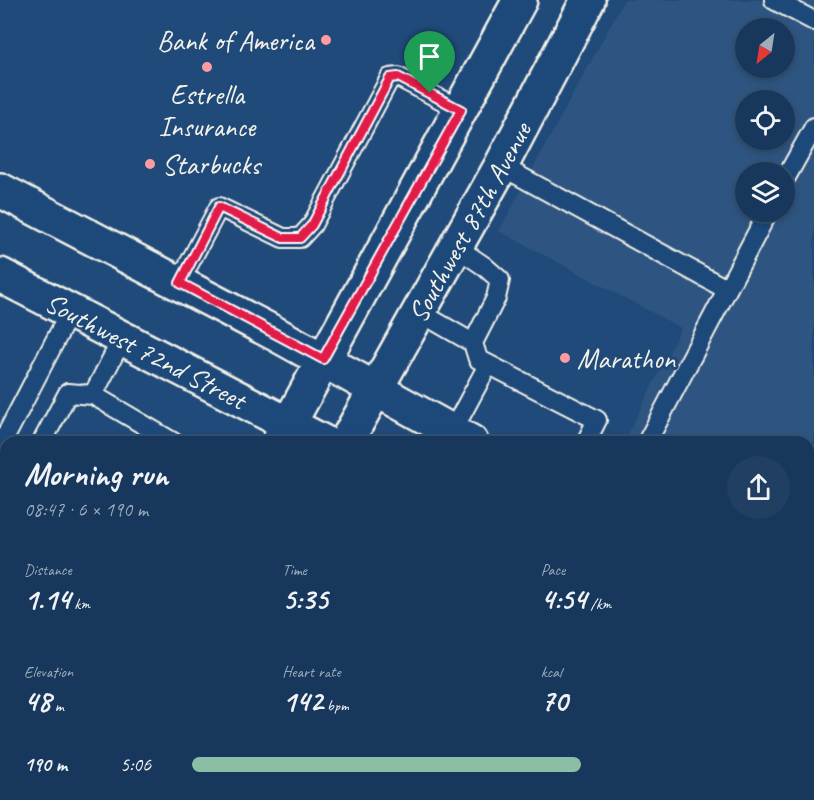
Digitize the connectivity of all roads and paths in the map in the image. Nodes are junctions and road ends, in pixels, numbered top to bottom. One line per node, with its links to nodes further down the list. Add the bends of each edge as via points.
1 (520, 0): 5 (main road)
2 (588, 0): 8 (main road, Southwest 87th Avenue)
3 (774, 0): 4 (lane)
4 (814, 21)
5 (461, 110): 13 (lane, via 398,77 390,78 312,225 300,238 283,238 219,207); 19 (main road)
6 (814, 127): 7 (lane)
7 (795, 162)
8 (501, 166): 11 (main road, Southwest 87th Avenue); 14 (lane)
9 (0, 190): 13 (main road)
10 (763, 222): 14 (lane)
11 (456, 247): 16 (main road, Southwest 87th Avenue); 18 (lane, via 500,280 496,298)
12 (0, 275): 15 (main road, Southwest 72nd Street)
13 (180, 283): 19 (main road)
14 (726, 289): 31 (lane)
15 (70, 312): 17 (main road, Southwest 72nd Street); 24 (lane)
16 (419, 312): 18 (lane); 21 (main road, Southwest 87th Avenue)
17 (122, 339): 22 (lane); 23 (main road, Southwest 72nd Street)
18 (473, 343): 20 (lane, via 478,359)
19 (323, 359): 21 (main road); 23 (main road)
20 (488, 365): 29 (lane); 30 (lane, via 597,420)
21 (376, 390): 27 (main road, Southwest 87th Avenue); 28 (main road)
22 (93, 395): 25 (lane, via 69,393); 26 (lane)
23 (283, 434)
24 (6, 436)
25 (45, 436)
26 (163, 436)
27 (349, 436)
28 (460, 436)
29 (462, 436)
30 (589, 436)
31 (650, 436)

